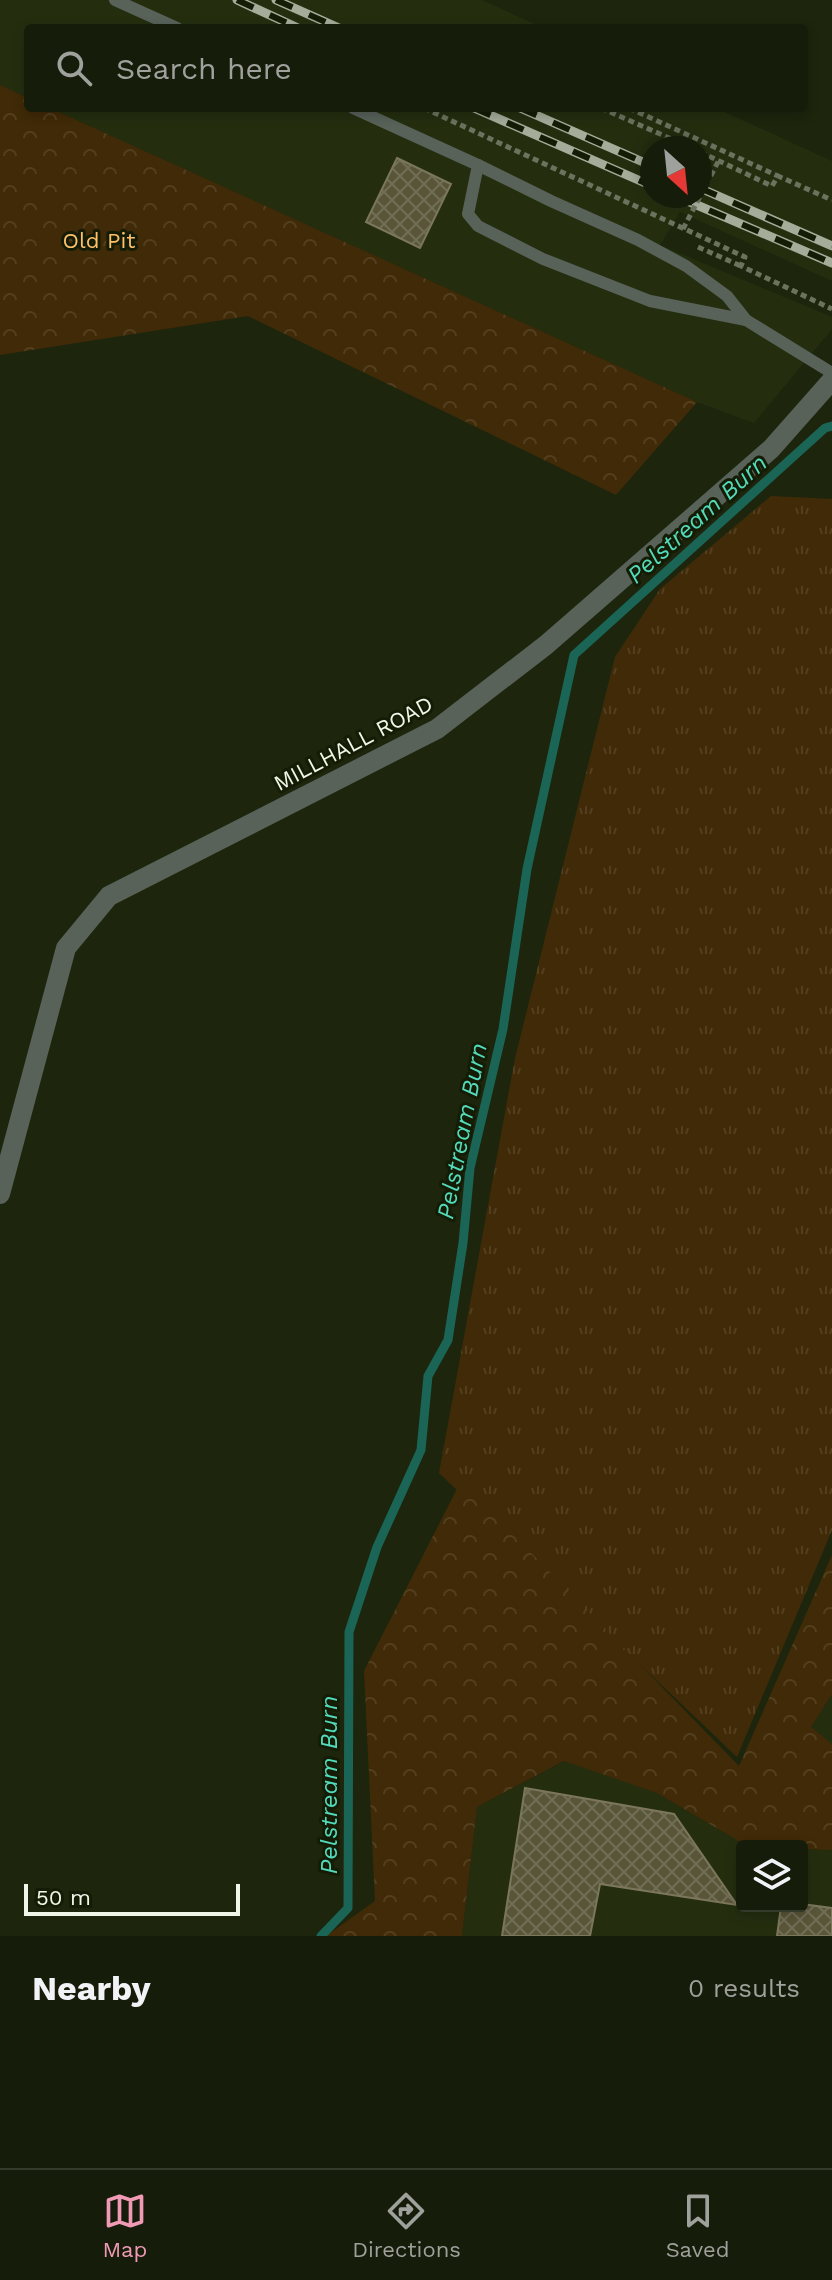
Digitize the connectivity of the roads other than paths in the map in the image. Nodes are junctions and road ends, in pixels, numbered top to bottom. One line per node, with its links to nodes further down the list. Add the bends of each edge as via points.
1 (115, 0): 2 (lane)
2 (168, 24)
3 (362, 112): 4 (lane)
4 (478, 165): 5 (lane, via 686,266 727,296); 5 (lane, via 468,214 478,226 543,259 650,301)
5 (746, 320): 6 (lane)
6 (832, 373)
7 (832, 380): 8 (street, MILLHALL ROAD, via 771,449 546,645 437,729 109,896 66,948)
8 (0, 1194)

